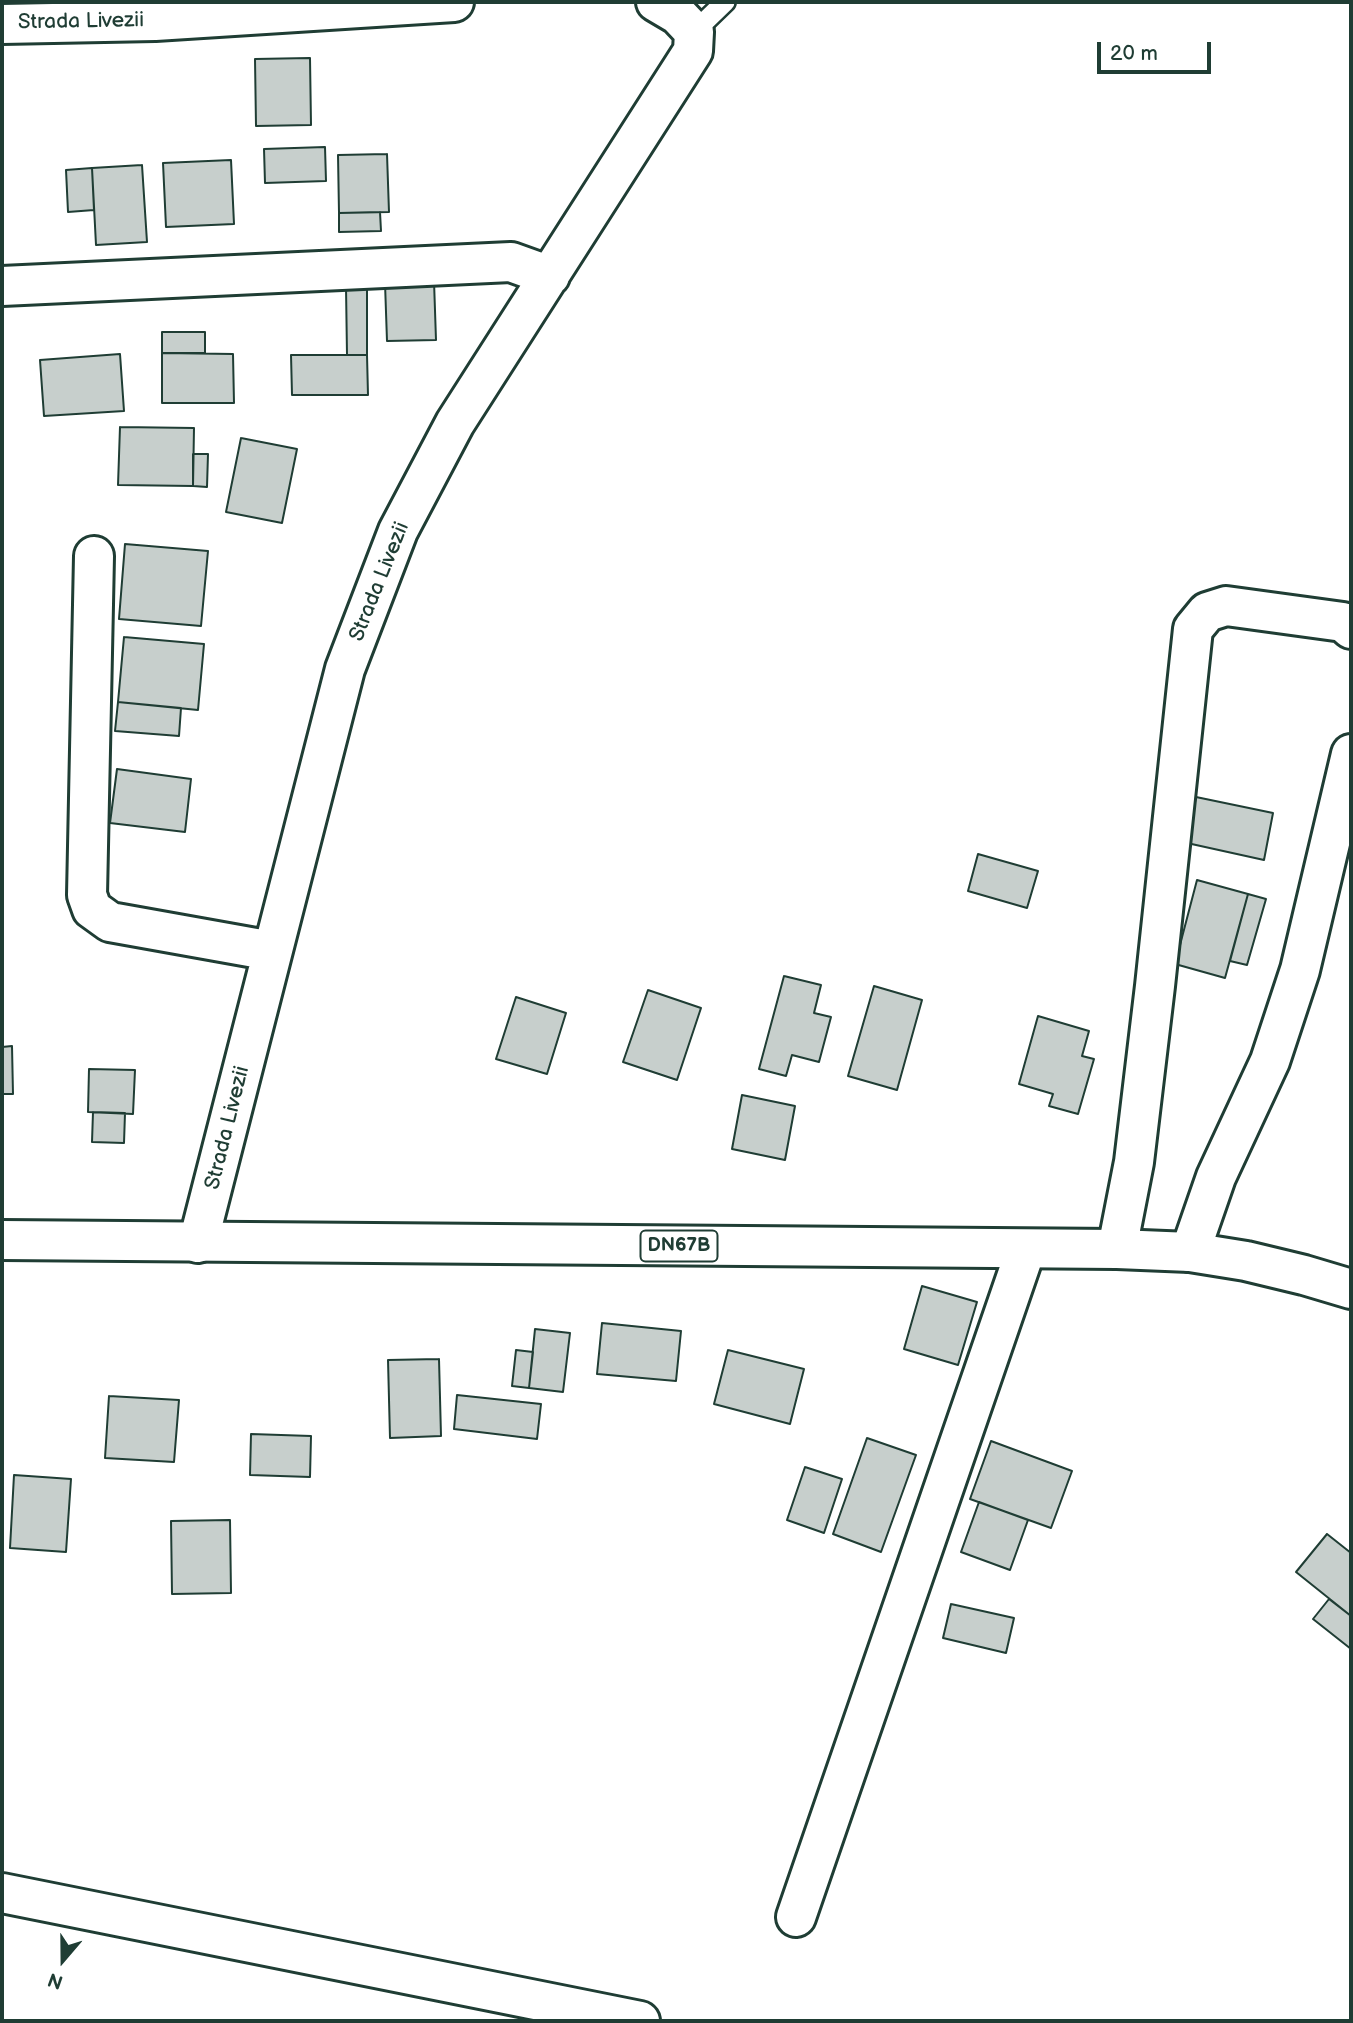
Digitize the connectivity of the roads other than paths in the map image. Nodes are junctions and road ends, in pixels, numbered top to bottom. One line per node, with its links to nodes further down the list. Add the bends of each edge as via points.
1 (454, 2): 4 (street, Strada Livezii)
2 (656, 2): 6 (street)
3 (725, 2): 6 (lane)
4 (203, 9): 5 (street, Strada Livezii, via 155,20)
5 (2, 24)
6 (694, 32): 7 (street, Strada Livezii, via 693,51)
7 (550, 276): 8 (street, via 511,261); 12 (street, Strada Livezii, via 455,423 398,531 345,669)
8 (2, 286)
9 (94, 556): 12 (street, via 87,895 92,909 110,922)
10 (1351, 629): 16 (street, via 1343,622 1226,606 1207,612 1193,629 1134,1162)
11 (1351, 754): 17 (street, via 1300,970 1270,1060 1216,1177)
12 (272, 951): 14 (street, Strada Livezii)
13 (2, 1240): 14 (street, DN67B)
14 (198, 1243): 15 (street, DN67B)
15 (1026, 1249): 16 (street, DN67B); 20 (street)
16 (1117, 1249): 17 (street, DN67B)
17 (1190, 1252): 18 (street, DN67B, via 1258,1264)
18 (1351, 1289)
19 (2, 1893): 21 (street)
20 (796, 1917)
21 (640, 2021)

